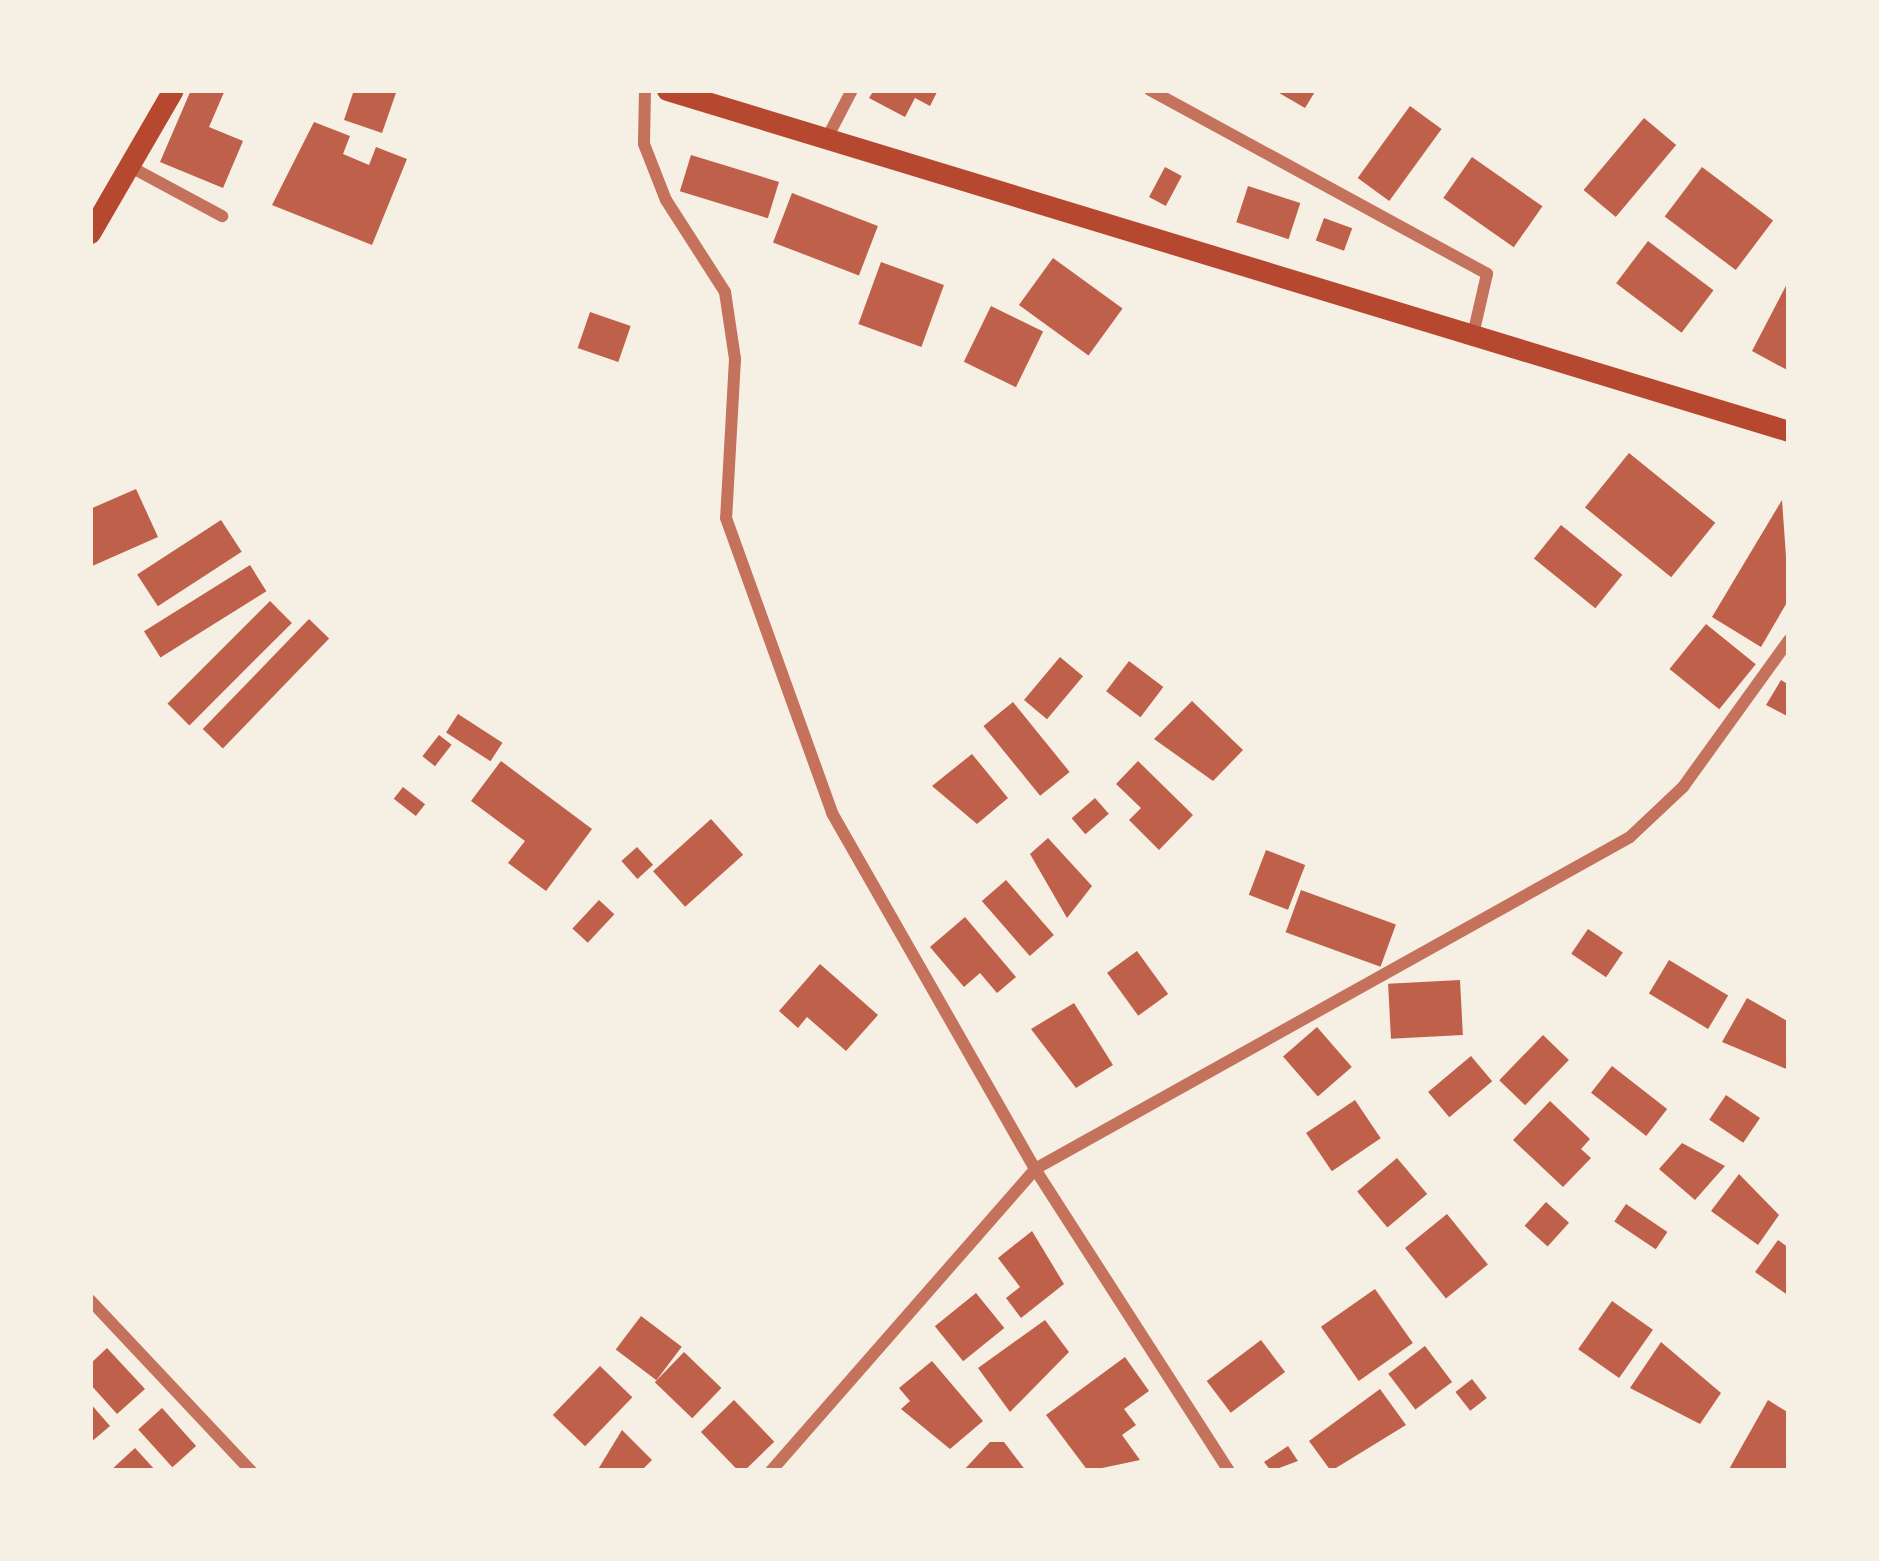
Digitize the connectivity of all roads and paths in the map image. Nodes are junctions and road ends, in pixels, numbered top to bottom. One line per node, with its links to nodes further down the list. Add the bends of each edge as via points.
1 (173, 90): 7 (main road)
2 (645, 90): 13 (street, via 644,144 666,200 725,292 735,359 726,518 824,792)
3 (667, 90): 6 (main road)
4 (852, 90): 6 (street)
5 (1150, 90): 10 (street, via 1487,274)
6 (826, 140): 10 (main road)
7 (129, 166): 8 (street); 9 (main road)
8 (222, 216)
9 (90, 232)
10 (1471, 340): 11 (main road)
11 (1789, 430)
12 (1789, 640): 13 (street, via 1684,788 1630,837)
13 (1035, 1169): 17 (street); 18 (street)
14 (90, 1300): 15 (street)
15 (246, 1466): 16 (street)
16 (229, 1471)
17 (771, 1471)
18 (1229, 1471)

